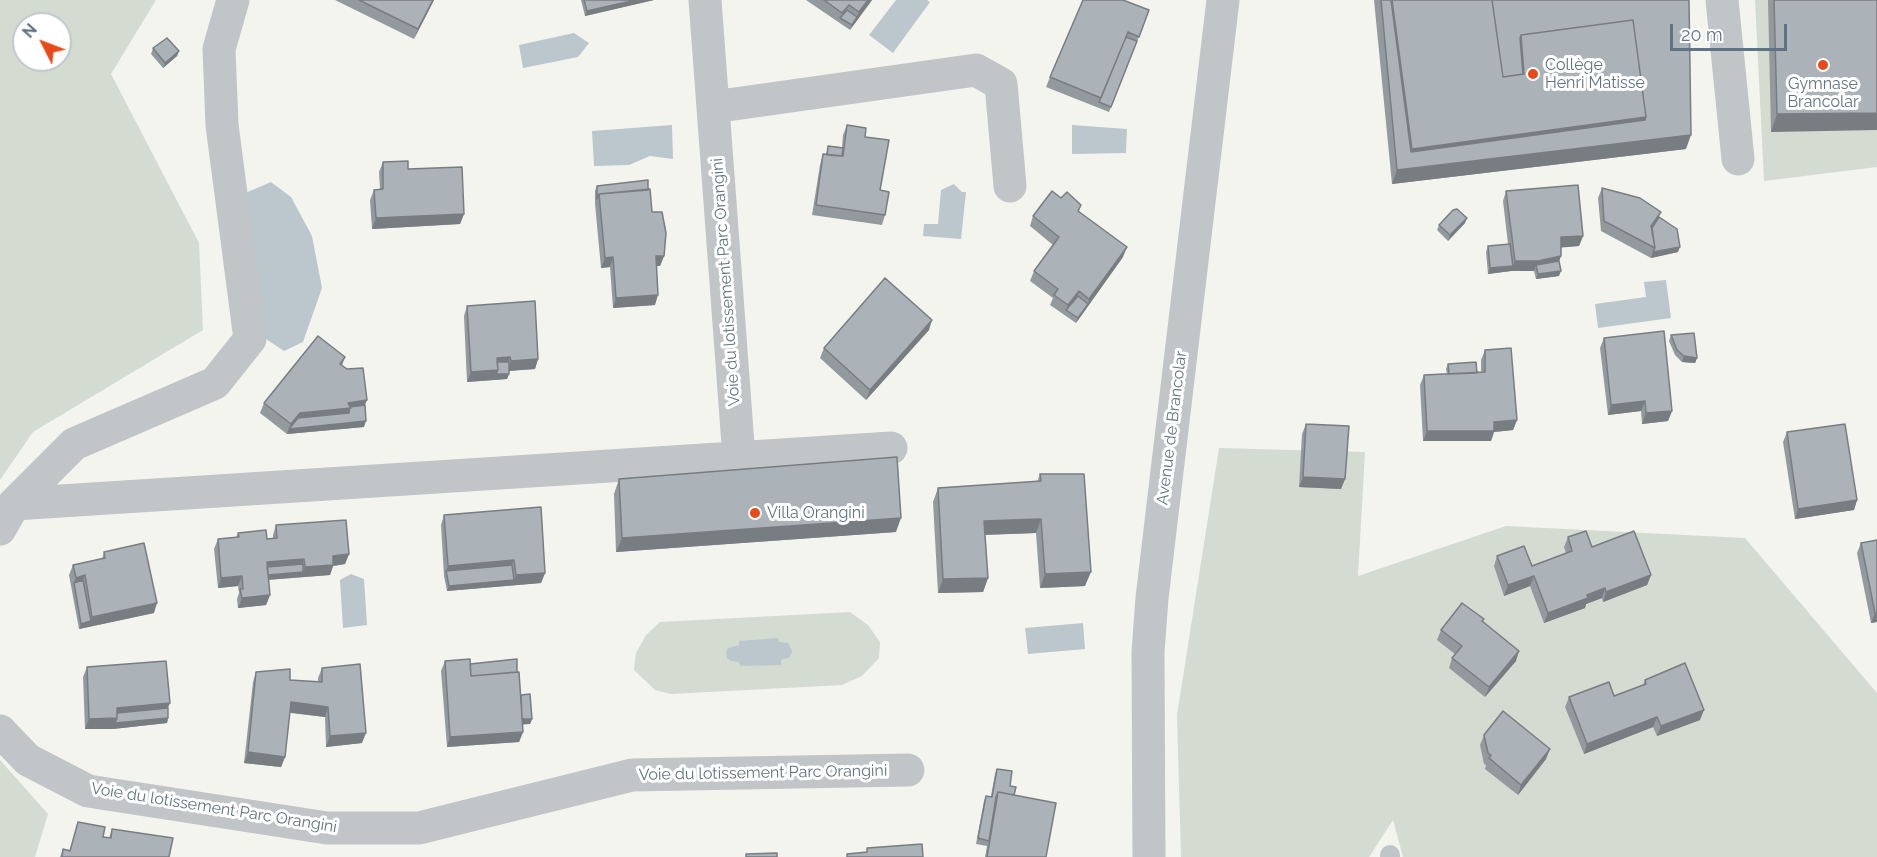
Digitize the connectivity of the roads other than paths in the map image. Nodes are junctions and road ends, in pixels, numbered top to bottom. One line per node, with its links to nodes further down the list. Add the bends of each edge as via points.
1 (233, 0): 10 (street, via 219,49 222,125 250,339 215,383 74,444)
2 (705, 0): 5 (street, Voie du lotissement Parc Orangini)
3 (1223, 0): 13 (street, Avenue de Brancolar, via 1152,597 1148,652)
4 (1722, 0): 6 (street)
5 (713, 107): 7 (street, via 976,70 1001,84); 9 (street, Voie du lotissement Parc Orangini)
6 (1738, 159)
7 (1010, 186)
8 (891, 448): 9 (street)
9 (739, 458): 10 (street)
10 (7, 516)
11 (0, 731): 12 (street, Voie du lotissement Parc Orangini, via 28,760 88,791 327,828 419,828 632,775)
12 (908, 770)
13 (1149, 857)

